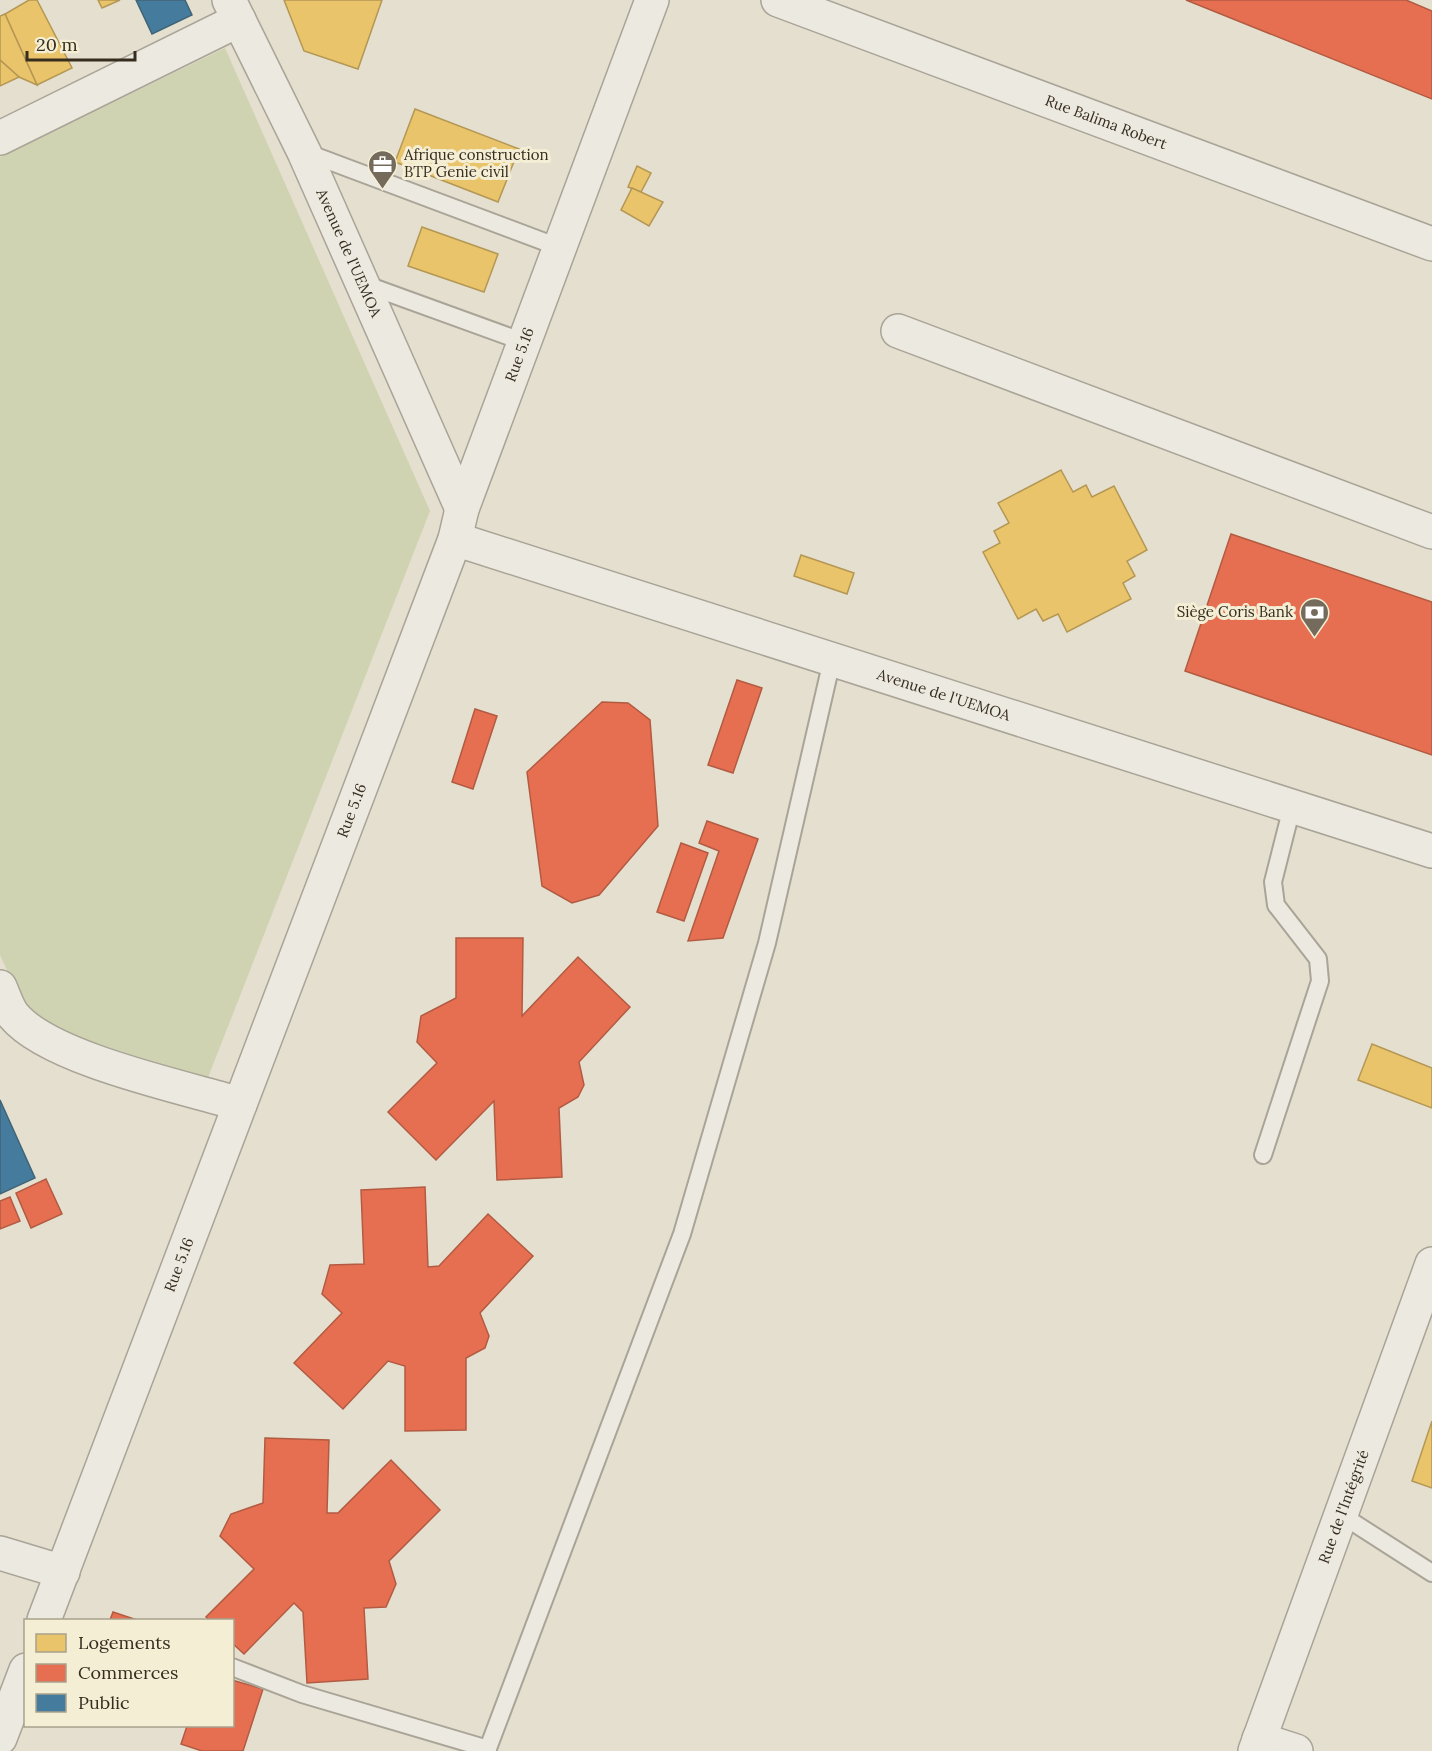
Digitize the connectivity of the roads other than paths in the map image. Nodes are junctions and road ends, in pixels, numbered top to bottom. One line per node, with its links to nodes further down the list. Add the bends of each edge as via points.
1 (652, 0): 7 (street, Rue 5.16)
2 (778, 0): 6 (street, Rue Balima Robert)
3 (234, 10): 4 (street); 5 (street, Avenue de l'UEMOA)
4 (0, 138)
5 (304, 152): 7 (lane); 8 (street, Avenue de l'UEMOA)
6 (1432, 244)
7 (561, 248): 10 (street, Rue 5.16)
8 (361, 283): 10 (lane); 11 (street, Avenue de l'UEMOA)
9 (898, 332): 12 (street)
10 (524, 342): 11 (street, Rue 5.16)
11 (459, 524): 13 (street, Avenue de l'UEMOA); 17 (street, Rue 5.16)
12 (1432, 532)
13 (832, 660): 14 (street, Avenue de l'UEMOA); 29 (lane, via 767,944 682,1234)
14 (1292, 807): 15 (street, Avenue de l'UEMOA); 18 (lane, via 1273,882 1276,905 1318,959 1320,981)
15 (1432, 851)
16 (0, 987): 17 (street, via 13,1016 37,1036 74,1055)
17 (240, 1104): 22 (street, Rue 5.16)
18 (1263, 1155)
19 (1432, 1264): 20 (street, Rue de l'Intégrité)
20 (1340, 1514): 23 (lane); 28 (street, Rue de l'Intégrité)
21 (0, 1553): 22 (street)
22 (63, 1572): 24 (street, Rue 5.16)
23 (1432, 1573)
24 (44, 1619)
25 (234, 1668): 29 (lane, via 302,1694)
26 (24, 1675): 27 (street)
27 (0, 1738)
28 (1257, 1745): 30 (street)
29 (487, 1750)
30 (1296, 1751)

